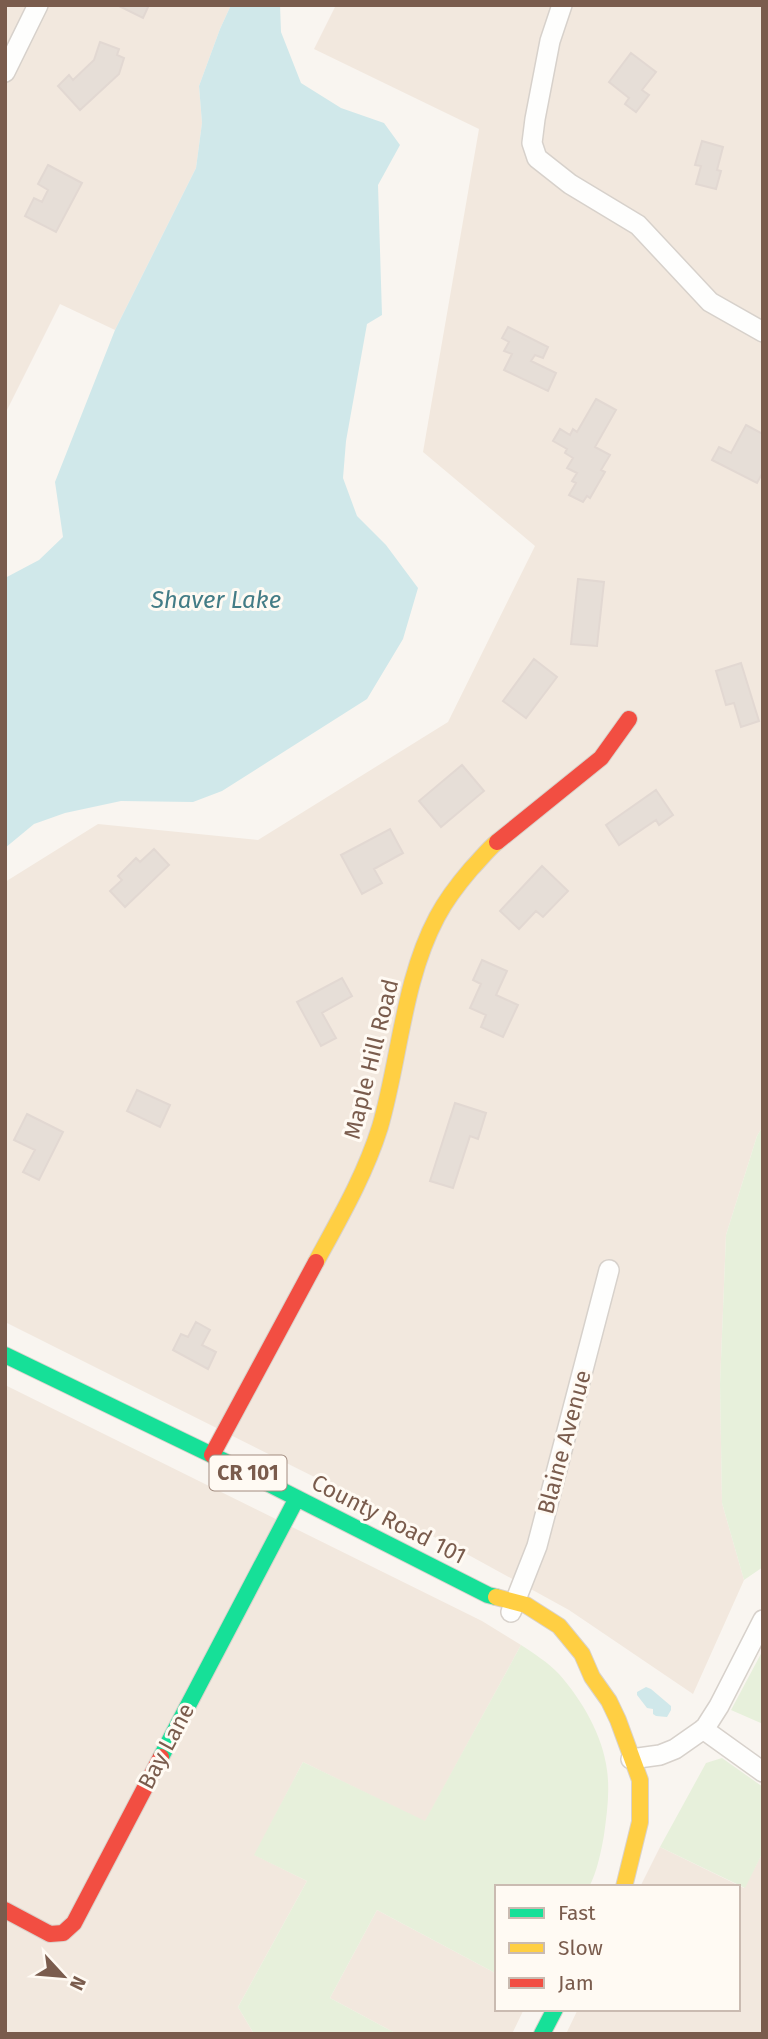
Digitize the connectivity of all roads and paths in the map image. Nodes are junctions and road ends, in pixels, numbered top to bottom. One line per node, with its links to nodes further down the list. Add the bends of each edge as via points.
1 (38, 5): 3 (street)
2 (562, 5): 4 (street, via 535,118 532,143 537,158 638,225 710,302)
3 (5, 72)
4 (763, 332)
5 (629, 719): 8 (street, Maple Hill Road, via 601,758 489,849 438,916 409,995 392,1082 363,1174)
6 (609, 1270): 10 (street, Blaine Avenue)
7 (5, 1355): 8 (street, County Road 101 / CR 101)
8 (212, 1455): 9 (street, County Road 101 / CR 101)
9 (297, 1498): 10 (street, County Road 101 / CR 101); 20 (street, Bay Lane, via 74,1923 62,1933 50,1934)
10 (517, 1613): 13 (street, County Road 101 / CR 101, via 526,1605 559,1626 582,1654)
11 (763, 1620): 14 (street)
12 (555, 1646): 13 (street, County Road 101 / CR 101)
13 (592, 1677): 15 (street, County Road 101 / CR 101, via 609,1701)
14 (703, 1729): 15 (street, via 660,1755); 16 (street)
15 (631, 1759): 17 (street); 19 (street, County Road 101 / CR 101, via 640,1780 640,1822 633,1861)
16 (763, 1772)
17 (624, 1793)
18 (621, 1838): 19 (street, County Road 101 / CR 101)
19 (617, 1884)
20 (6, 1913)
21 (554, 2011): 22 (street)
22 (542, 2034)

